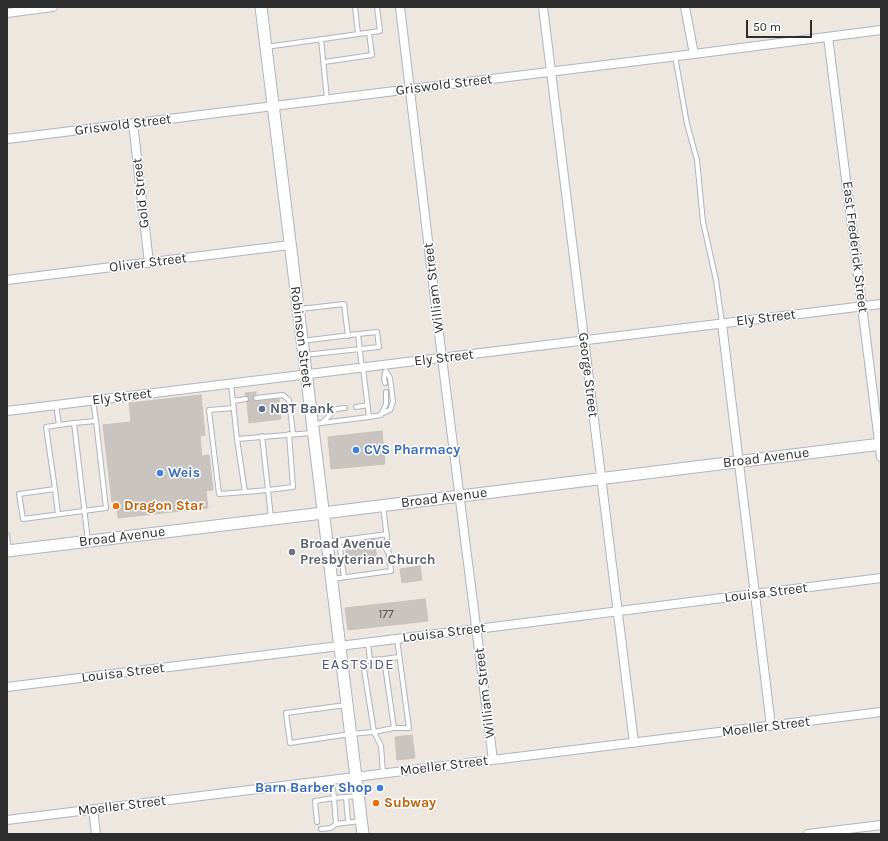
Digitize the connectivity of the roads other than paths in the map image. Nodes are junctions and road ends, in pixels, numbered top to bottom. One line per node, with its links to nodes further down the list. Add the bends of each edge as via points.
1 (53, 7): 8 (street)
2 (261, 7): 14 (main road, Robinson Street)
3 (355, 7): 11 (lane)
4 (377, 7): 10 (lane, via 380,31)
5 (400, 7): 19 (street, William Street)
6 (543, 7): 18 (street, George Street)
7 (686, 7): 15 (street)
8 (7, 13)
9 (881, 30): 12 (street, Griswold Street)
10 (369, 33): 11 (lane); 17 (lane, via 372,55)
11 (358, 34): 13 (lane)
12 (828, 37): 15 (street, Griswold Street); 28 (street, East Frederick Street)
13 (321, 39): 14 (lane); 17 (lane)
14 (266, 47): 21 (main road, Robinson Street)
15 (694, 54): 16 (street, Griswold Street)
16 (675, 56): 18 (street, Griswold Street); 30 (lane, via 687,124 697,160 703,222 716,280)
17 (324, 62): 20 (lane)
18 (551, 71): 19 (street, Griswold Street); 34 (street, George Street)
19 (410, 89): 20 (street, Griswold Street); 37 (street, William Street)
20 (327, 99): 21 (street, Griswold Street)
21 (273, 106): 22 (street, Griswold Street); 24 (main road, Robinson Street)
22 (133, 124): 23 (street, Griswold Street); 25 (street, Gold Street)
23 (7, 139)
24 (290, 245): 25 (street, Oliver Street); 29 (main road, Robinson Street)
25 (149, 263): 26 (street, Oliver Street)
26 (7, 280)
27 (881, 304): 28 (street, Ely Street)
28 (862, 306): 30 (street, Ely Street); 63 (street, East Frederick Street)
29 (298, 310): 32 (lane, via 344,304); 33 (main road, Robinson Street)
30 (722, 324): 34 (street, Ely Street); 65 (street)
31 (358, 334): 32 (lane); 35 (lane); 35 (lane, via 377,332 379,347)
32 (348, 336): 33 (lane)
33 (302, 341): 36 (main road, Robinson Street)
34 (584, 341): 37 (street, Ely Street); 66 (street, George Street)
35 (360, 349): 36 (lane); 38 (lane)
36 (304, 356): 40 (main road, Robinson Street)
37 (442, 358): 39 (street, Ely Street); 70 (street, William Street)
38 (364, 368): 39 (street, Ely Street); 40 (street, Ely Street); 49 (lane)
39 (385, 368): 41 (lane); 54 (lane, via 390,378 393,402 390,410)
40 (306, 375): 42 (street, Ely Street); 59 (main road, Robinson Street)
41 (385, 383)
42 (231, 384): 46 (lane); 47 (street, Ely Street)
43 (386, 392): 54 (lane, via 386,404)
44 (256, 398): 60 (lane, via 283,395 289,400)
45 (246, 399): 46 (lane)
46 (233, 400): 51 (lane)
47 (93, 401): 48 (street, Ely Street); 56 (lane)
48 (56, 405): 53 (street, Ely Street); 58 (lane)
49 (368, 405): 50 (lane); 55 (lane)
50 (356, 407)
51 (234, 408): 62 (lane); 69 (lane, via 209,410 219,494)
52 (345, 408): 59 (lane, via 336,410)
53 (7, 411)
54 (381, 415): 55 (lane)
55 (369, 417): 59 (lane)
56 (96, 421): 57 (lane); 72 (lane, via 106,508)
57 (74, 424): 58 (lane); 72 (lane)
58 (59, 425): 67 (lane, via 46,427)
59 (316, 426): 60 (lane); 73 (main road, Robinson Street)
60 (291, 434): 61 (lane); 68 (lane, via 293,487)
61 (262, 436): 62 (lane); 68 (lane)
62 (237, 439): 69 (lane)
63 (880, 444): 64 (street, East Frederick Street); 65 (main road, Broad Avenue)
64 (881, 457)
65 (739, 462): 66 (main road, Broad Avenue); 86 (street)
66 (601, 479): 70 (main road, Broad Avenue); 87 (street, George Street)
67 (55, 489): 74 (lane); 74 (lane, via 19,494 23,519)
68 (268, 490): 69 (lane); 75 (lane)
69 (245, 492)
70 (460, 496): 71 (main road, Broad Avenue); 88 (street, William Street)
71 (383, 506): 73 (main road, Broad Avenue); 76 (lane)
72 (84, 511): 74 (lane); 79 (lane)
73 (323, 513): 75 (main road, Broad Avenue); 80 (main road, Robinson Street)
74 (58, 514)
75 (271, 519): 79 (main road, Broad Avenue)
76 (386, 534): 78 (lane); 82 (lane)
77 (7, 535): 81 (lane)
78 (340, 541): 80 (lane); 82 (lane, via 347,545 382,543); 83 (lane)
79 (88, 542): 81 (main road, Broad Avenue)
80 (327, 543): 85 (main road, Robinson Street)
81 (8, 551)
82 (390, 563): 83 (lane, via 391,571)
83 (344, 577): 85 (lane)
84 (881, 578): 86 (street, Louisa Street)
85 (331, 579): 91 (main road, Robinson Street)
86 (755, 594): 87 (street, Louisa Street); 98 (street)
87 (618, 612): 88 (street, Louisa Street); 102 (street, George Street)
88 (477, 630): 89 (street, Louisa Street); 103 (street, William Street)
89 (397, 639): 90 (street, Louisa Street); 92 (lane)
90 (368, 642): 91 (street, Louisa Street); 93 (lane)
91 (339, 646): 95 (street, Louisa Street); 96 (main road, Robinson Street)
92 (399, 657): 94 (lane); 99 (lane, via 409,728)
93 (370, 660): 94 (lane); 100 (lane, via 363,663)
94 (384, 660): 99 (lane)
95 (7, 687)
96 (347, 705): 101 (main road, Robinson Street); 101 (lane, via 286,713 290,743)
97 (881, 712): 98 (street, Moeller Street)
98 (771, 726): 102 (street, Moeller Street)
99 (394, 728): 100 (lane)
100 (374, 732): 101 (lane); 104 (lane, via 381,746)
101 (350, 734): 105 (main road, Robinson Street)
102 (634, 743): 103 (street, Moeller Street)
103 (493, 760): 104 (street, Moeller Street)
104 (383, 774): 105 (street, Moeller Street)
105 (356, 777): 106 (street, Moeller Street); 107 (main road, Robinson Street)
106 (332, 780): 109 (lane); 110 (street, Moeller Street)
107 (358, 796): 108 (lane); 112 (main road, Robinson Street)
108 (346, 797): 109 (lane); 114 (lane)
109 (334, 798): 113 (lane, via 315,801); 115 (lane)
110 (93, 809): 111 (street, Moeller Street); 118 (street)
111 (7, 820)
112 (361, 820): 114 (lane); 119 (main road, Robinson Street)
113 (317, 822)
114 (348, 822): 115 (lane)
115 (336, 824): 117 (lane, via 331,828)
116 (881, 825): 120 (street)
117 (321, 829)
118 (96, 834)
119 (363, 834)
120 (808, 834)

